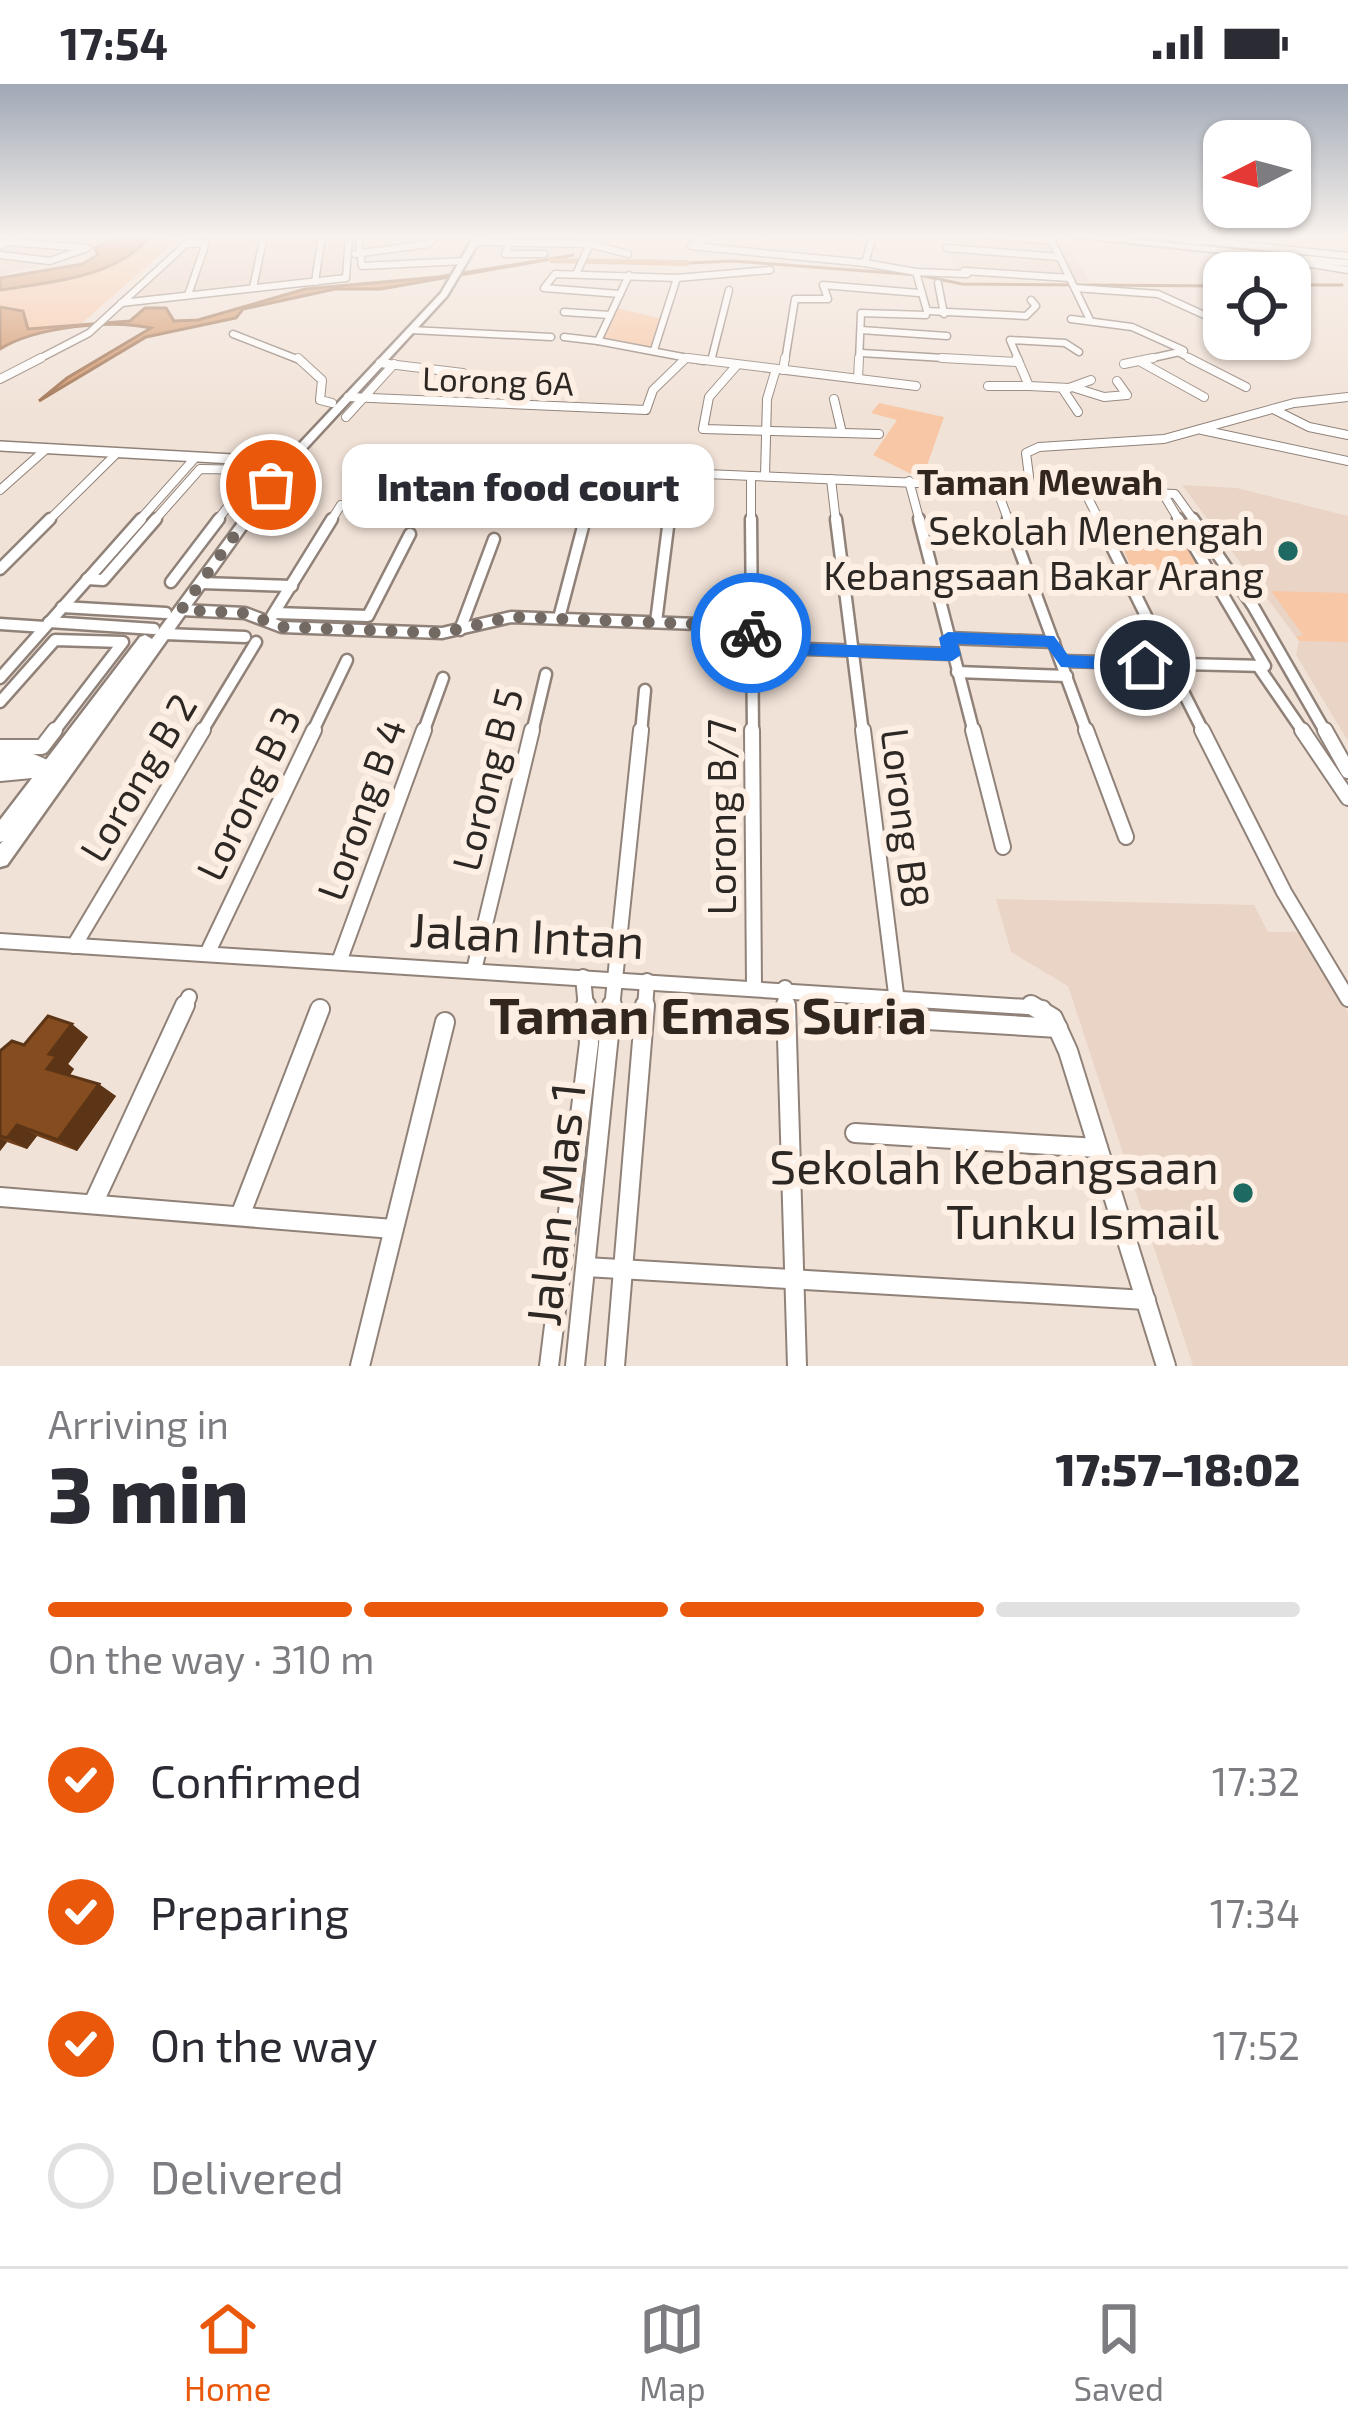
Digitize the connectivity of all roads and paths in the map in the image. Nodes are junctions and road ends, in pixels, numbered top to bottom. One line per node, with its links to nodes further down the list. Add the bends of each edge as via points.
1 (620, 294): 20 (street)
2 (129, 295): 15 (street)
3 (188, 295): 15 (street)
4 (436, 295): 59 (main road)
5 (439, 295): 24 (main road)
6 (671, 295): 31 (street)
7 (728, 295): 37 (street)
8 (827, 295): 43 (street, via 793,301)
9 (914, 295): 16 (street)
10 (916, 295): 18 (street, via 926,310)
11 (940, 295): 18 (street)
12 (1078, 295): 23 (street)
13 (1160, 295): 19 (street)
14 (1031, 300): 18 (street, via 1036,306 1026,316)
15 (121, 302): 46 (street, via 98,325)
16 (914, 307)
17 (564, 312): 20 (street)
18 (944, 314)
19 (1203, 314)
20 (610, 315): 29 (street)
21 (926, 315): 25 (street, via 863,312)
22 (1070, 319): 23 (street)
23 (1090, 320): 34 (street, via 1142,330)
24 (411, 330): 28 (street); 39 (main road)
25 (861, 330): 27 (street); 33 (street)
26 (233, 334): 59 (street, via 309,364 322,380 320,400)
27 (947, 336)
28 (551, 337)
29 (598, 341): 30 (street, via 566,338); 31 (street)
30 (561, 348)
31 (654, 350): 35 (street)
32 (1079, 352): 38 (street, via 1065,343 1010,340)
33 (861, 353): 38 (street); 45 (street)
34 (1180, 353): 36 (street); 53 (street)
35 (686, 358): 37 (street); 57 (street, Lorong 6A, via 653,390 646,410)
36 (1139, 361): 41 (street); 55 (street)
37 (711, 362): 42 (street)
38 (1017, 362): 51 (street)
39 (380, 363): 40 (street); 54 (main road)
40 (394, 364): 44 (street); 57 (street)
41 (1124, 364)
42 (737, 365): 43 (street); 64 (street, via 709,397 703,429)
43 (780, 370): 45 (street); 64 (street, via 767,398)
44 (463, 373)
45 (858, 379): 49 (street)
46 (0, 380)
47 (1091, 380): 52 (street)
48 (1117, 381): 52 (street, via 1127,394)
49 (916, 386)
50 (988, 386): 51 (street)
51 (1028, 386): 52 (street)
52 (1067, 387): 61 (street)
53 (1246, 387)
54 (347, 397): 57 (street, Lorong 6A); 73 (main road)
55 (1204, 397)
56 (1348, 397): 60 (street)
57 (363, 398): 62 (street)
58 (834, 399): 65 (street)
59 (332, 403): 73 (main road)
60 (1273, 409): 63 (street); 67 (street)
61 (1078, 412)
62 (346, 417)
63 (1202, 430): 72 (street); 81 (street, via 1033,448 1026,453)
64 (767, 431): 65 (street); 77 (street)
65 (842, 433): 66 (street)
66 (879, 434)
67 (1348, 435)
68 (0, 446): 69 (street)
69 (45, 450): 70 (street); 84 (street)
70 (115, 454): 71 (street); 92 (street)
71 (194, 459): 73 (street); 87 (street)
72 (1348, 460)
73 (280, 461): 86 (main road); 89 (main road)
74 (645, 472): 99 (street, via 675,475)
75 (683, 473): 76 (street)
76 (751, 476): 77 (street); 103 (street, Lorong B/7)
77 (765, 476): 78 (street)
78 (831, 478): 79 (street); 111 (street, Lorong B8)
79 (909, 481): 80 (street); 108 (street)
80 (994, 484): 81 (street); 109 (street)
81 (1030, 484): 82 (street)
82 (1082, 486): 83 (street); 106 (street)
83 (1160, 489): 115 (street); 124 (street, via 1181,497)
84 (0, 490)
85 (592, 491): 98 (street)
86 (262, 496): 89 (main road); 93 (main road)
87 (162, 503): 89 (street, via 204,466 256,470); 95 (street, via 103,580 88,579)
88 (341, 505): 94 (street)
89 (236, 506): 93 (main road)
90 (410, 533): 97 (street, via 373,612)
91 (494, 539): 104 (street)
92 (0, 568)
93 (195, 583): 94 (street); 96 (main road)
94 (292, 586): 97 (street)
95 (62, 607): 96 (street); 101 (street)
96 (173, 612): 97 (street); 105 (main road)
97 (270, 618): 104 (street)
98 (559, 618): 99 (street); 104 (street, via 499,618)
99 (656, 622): 103 (street)
100 (0, 623): 101 (street)
101 (47, 625): 102 (street); 120 (street)
102 (104, 626): 105 (street); 107 (street)
103 (751, 626): 110 (street, Lorong B/7)
104 (460, 630)
105 (159, 632): 127 (main road); 136 (street, Lorong B 2, via 250,640)
106 (1155, 634)
107 (94, 638): 123 (street, via 55,640); 125 (street, via 123,642 45,744)
108 (948, 638): 109 (street); 112 (street)
109 (1054, 642): 114 (street)
110 (751, 647): 111 (street); 143 (street, Lorong B/7)
111 (852, 651): 112 (street); 145 (street, Lorong B8)
112 (952, 655): 117 (street)
113 (347, 660): 137 (street, Lorong B 3)
114 (1061, 661): 116 (street); 119 (street)
115 (1263, 665): 116 (street); 130 (street)
116 (1170, 666): 147 (street, via 1284,892)
117 (957, 672): 119 (street); 133 (street)
118 (546, 674): 139 (street, Lorong B 5)
119 (1067, 676): 132 (street)
120 (0, 678)
121 (443, 678): 138 (street, Lorong B 4)
122 (645, 689): 141 (street, Jalan Mas 1)
123 (0, 702)
124 (1332, 734): 126 (street); 128 (street)
125 (1, 751): 127 (street)
126 (1348, 753)
127 (48, 766): 129 (street); 131 (main road); 134 (main road)
128 (1348, 771)
129 (0, 774)
130 (1348, 798)
131 (0, 834)
132 (1126, 836)
133 (1003, 847)
134 (0, 859)
135 (0, 941): 136 (street, Jalan Intan)
136 (74, 946): 137 (street, Jalan Intan)
137 (207, 954): 138 (street, Jalan Intan)
138 (339, 962): 139 (street, Jalan Intan)
139 (474, 970): 140 (street, Jalan Intan)
140 (584, 977): 141 (street, Jalan Intan); 163 (street, via 589,1043)
141 (618, 979): 142 (street, Jalan Intan); 158 (street, Jalan Mas 1)
142 (646, 981): 143 (street, Jalan Intan); 159 (street)
143 (754, 986): 144 (street, Jalan Intan)
144 (785, 988): 145 (street, Jalan Intan); 160 (street)
145 (896, 994): 150 (street, Jalan Intan, via 1009,1001)
146 (189, 997): 155 (street)
147 (1348, 999)
148 (320, 1009): 156 (street)
149 (844, 1015): 150 (street)
150 (1053, 1019): 153 (street)
151 (445, 1022): 157 (street)
152 (855, 1133): 153 (street)
153 (1098, 1148): 161 (street)
154 (0, 1197): 155 (street)
155 (93, 1204): 156 (street)
156 (240, 1216): 157 (street)
157 (393, 1229): 162 (street)
158 (586, 1267): 159 (street); 164 (street, Jalan Mas 1)
159 (623, 1270): 160 (street); 165 (street)
160 (795, 1280): 161 (street); 166 (street)
161 (1145, 1300): 167 (street)
162 (360, 1366)
163 (550, 1366)
164 (574, 1366)
165 (615, 1366)
166 (797, 1366)
167 (1166, 1366)

